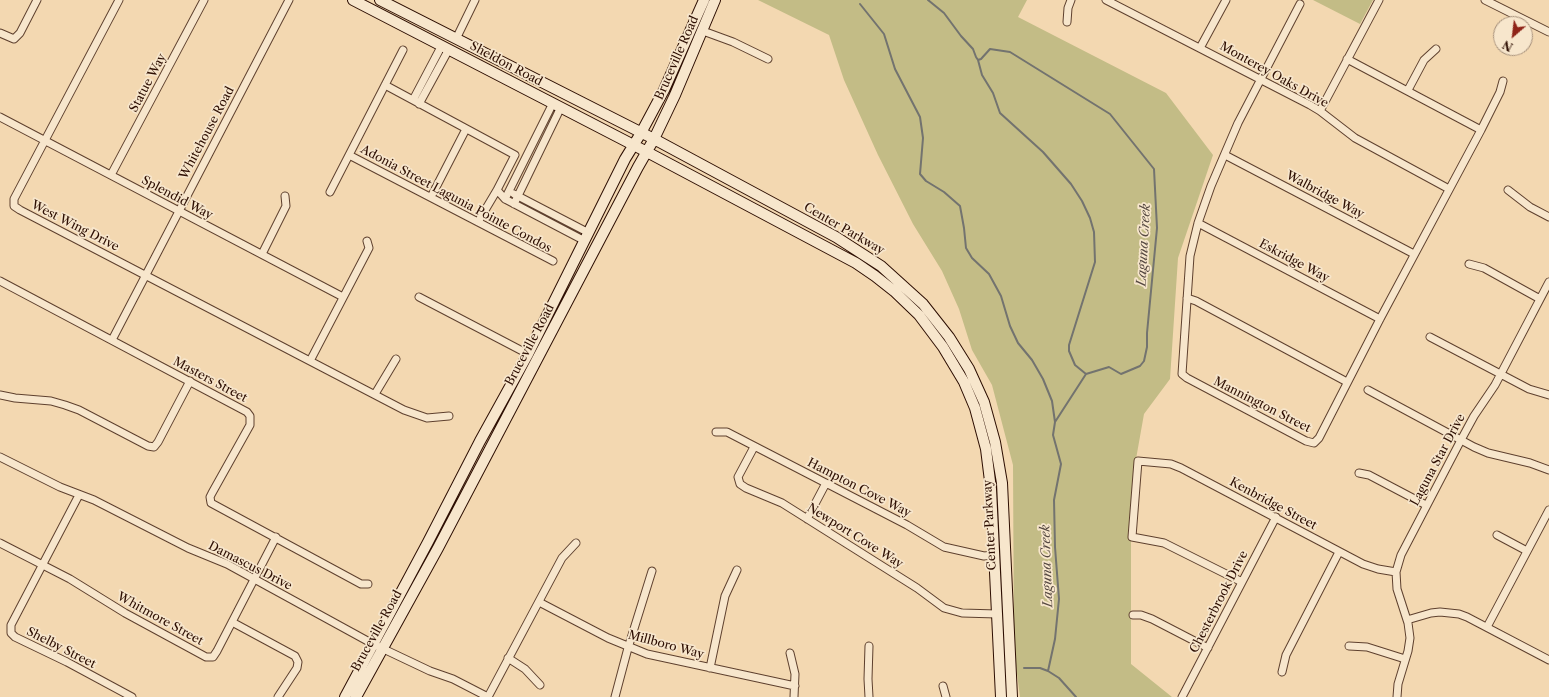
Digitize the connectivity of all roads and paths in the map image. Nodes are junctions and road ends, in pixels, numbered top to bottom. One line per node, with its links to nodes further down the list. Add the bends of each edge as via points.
1 (37, 0): 19 (street, via 20,33 14,38)
2 (119, 0): 39 (street, West Wing Drive)
3 (204, 0): 44 (street, Statue Way)
4 (289, 0): 55 (street, Whitehouse Road)
5 (353, 0): 21 (main road, Sheldon Road)
6 (380, 0): 20 (main road, Sheldon Road)
7 (475, 0): 20 (street)
8 (704, 0): 37 (main road, Bruceville Road, via 664,90)
9 (715, 0): 17 (main road, Bruceville Road)
10 (1071, 0): 16 (street)
11 (1106, 0): 22 (street, Monterey Oaks Drive)
12 (1226, 0): 22 (street)
13 (1379, 0): 26 (street)
14 (1486, 0): 18 (street)
15 (1300, 4): 27 (street, Mannington Street)
16 (1067, 22)
17 (703, 31): 25 (street); 38 (main road, Bruceville Road)
18 (1549, 32)
19 (0, 33)
20 (456, 39): 37 (main road, Sheldon Road)
21 (445, 47): 31 (street); 32 (main road, Sheldon Road)
22 (1200, 48): 27 (street, Monterey Oaks Drive)
23 (1436, 49): 30 (street, via 1424,60)
24 (403, 50): 29 (street)
25 (768, 59)
26 (1347, 59): 30 (street); 33 (street)
27 (1262, 79): 33 (street, Monterey Oaks Drive); 43 (street, Mannington Street)
28 (1503, 80): 36 (street, Mannington Street, via 1500,92)
29 (385, 85): 31 (street); 42 (street)
30 (1408, 90): 36 (street)
31 (416, 102): 35 (street)
32 (557, 105): 40 (main road, Sheldon Road); 48 (street); 51 (street)
33 (1320, 111): 45 (street, Monterey Oaks Drive, via 1354,138)
34 (0, 117): 39 (street, Splendid Way)
35 (466, 129): 46 (street, via 515,155); 52 (street)
36 (1481, 130): 45 (street, Mannington Street)
37 (641, 133): 38 (main road, Sheldon Road); 40 (main road, Bruceville Road)
38 (654, 139): 41 (main road, Bruceville Road); 60 (main road, Center Parkway)
39 (45, 140): 44 (street, Splendid Way); 68 (street, West Wing Drive, via 14,199 14,206)
40 (634, 145): 41 (main road, Sheldon Road); 61 (main road, Bruceville Road)
41 (647, 152): 58 (main road, Center Parkway); 79 (main road, Bruceville Road)
42 (349, 155): 49 (street); 52 (street, Adonia Street Lagunia Pointe Condos)
43 (1225, 155): 59 (street, Mannington Street); 65 (street, Walbridge Way)
44 (110, 175): 55 (street, Splendid Way)
45 (1449, 189): 65 (street, Mannington Street)
46 (497, 190): 48 (street); 53 (street); 57 (street)
47 (1508, 190): 56 (street, via 1530,207)
48 (508, 191): 51 (street); 53 (street)
49 (330, 192)
50 (285, 196): 64 (street, via 286,206)
51 (518, 196): 54 (street); 61 (street)
52 (430, 197): 57 (street, Adonia Street Lagunia Pointe Condos)
53 (504, 199): 54 (street)
54 (514, 204): 61 (street)
55 (178, 211): 64 (street, Splendid Way); 68 (street, Whitehouse Road)
56 (1549, 217)
57 (478, 222): 66 (street, Adonia Street Lagunia Pointe Condos)
58 (780, 222): 60 (main road, via 784,219); 73 (main road, Center Parkway, via 856,263)
59 (1198, 223): 77 (street, Mannington Street, via 1190,256); 80 (street, Eskridge Way)
60 (823, 231): 69 (main road, Center Parkway, via 865,254)
61 (587, 237): 63 (main road, Bruceville Road)
62 (367, 240): 75 (street, via 369,248)
63 (580, 252): 79 (main road, via 579,266 562,302); 83 (main road, Bruceville Road)
64 (262, 254): 75 (street, Splendid Way)
65 (1414, 254): 80 (street, Mannington Street)
66 (553, 261)
67 (1469, 264): 78 (street, via 1484,268)
68 (145, 275): 82 (street, Whitehouse Road); 85 (street, West Wing Drive)
69 (892, 275): 71 (main road, Center Parkway); 73 (street)
70 (0, 281): 82 (street, Masters Street)
71 (900, 282): 74 (street); 151 (main road, Center Parkway, via 937,320 959,351 982,397 992,428 1002,483)
72 (1549, 282): 78 (street, Laguna Star Drive)
73 (885, 284): 74 (main road, Center Parkway)
74 (894, 291): 112 (main road, Center Parkway, via 919,315 943,347 964,382 975,408 989,469)
75 (343, 297): 85 (street)
76 (419, 297): 83 (street)
77 (1187, 298): 88 (street); 88 (street, Mannington Street, via 1182,374 1306,442 1314,442 1319,438)
78 (1540, 299): 86 (street, Laguna Star Drive)
79 (563, 310): 129 (main road, Bruceville Road, via 442,542)
80 (1380, 319): 88 (street, Mannington Street)
81 (1430, 337): 86 (street)
82 (112, 340): 87 (street, Masters Street)
83 (528, 354): 126 (main road, Bruceville Road)
84 (396, 359): 90 (street)
85 (310, 361): 90 (street, West Wing Drive)
86 (1501, 374): 92 (street, via 1529,389); 95 (street, Laguna Star Drive)
87 (190, 381): 91 (street, via 154,447 65,405); 107 (street, Masters Street, via 246,412 251,420 210,497 211,503)
88 (1348, 382)
89 (1368, 390): 95 (street)
90 (375, 394): 93 (street, West Wing Drive, via 404,410 427,418)
91 (0, 395)
92 (1549, 395)
93 (449, 416)
94 (716, 432): 96 (street, Hampton Cove Way, via 727,432)
95 (1461, 440): 98 (street, via 1488,453); 102 (street, Laguna Star Drive)
96 (754, 447): 100 (street, Hampton Cove Way); 105 (street, Newport Cove Way, via 738,477 740,484 782,503)
97 (0, 457): 101 (street, Damascus Drive)
98 (1549, 470)
99 (1358, 473): 102 (street)
100 (826, 483): 105 (street); 112 (street, Hampton Cove Way, via 944,547 984,556)
101 (79, 495): 113 (street, Shelby Street); 117 (street, Damascus Drive, via 94,500 188,548 228,564)
102 (1426, 505): 116 (street, Laguna Star Drive, via 1401,555)
103 (1549, 510): 110 (street)
104 (1276, 517): 111 (street, Kenbridge Street); 118 (street, Chesterbrook Drive); 118 (street, Kenbridge Street, via 1181,468 1171,464 1138,461 1132,537 1164,543)
105 (807, 519): 121 (street, Newport Cove Way, via 944,608 962,613)
106 (1497, 535): 110 (street)
107 (276, 537): 117 (street, Whitmore Street); 119 (street, Masters Street, via 361,584)
108 (576, 542): 120 (street, via 562,558)
109 (0, 543): 113 (street, Whitmore Street)
110 (1527, 551): 125 (street)
111 (1339, 552): 116 (street, Kenbridge Street, via 1370,567); 137 (street, via 1286,655)
112 (994, 555): 121 (main road, Center Parkway)
113 (42, 565): 124 (street, Whitmore Street, via 206,657 213,657); 141 (street, Shelby Street, via 11,625 11,633)
114 (737, 570): 136 (street, via 725,596)
115 (652, 571): 130 (street)
116 (1396, 572): 123 (street, Laguna Star Drive, via 1399,597)
117 (254, 579): 124 (street, Whitmore Street); 126 (street, Damascus Drive)
118 (1242, 582): 131 (street, Chesterbrook Drive)
119 (368, 584)
120 (539, 602): 130 (street, Millboro Way); 133 (street)
121 (997, 614): 150 (main road, Center Parkway)
122 (1133, 615): 131 (street, via 1152,619)
123 (1407, 620): 125 (street, via 1431,613 1451,612); 134 (street, Laguna Star Drive, via 1410,638)
124 (232, 622): 142 (street, via 295,656 297,668)
125 (1487, 627): 135 (street)
126 (373, 644): 129 (street, Damascus Drive); 143 (main road, Bruceville Road)
127 (869, 646): 148 (street)
128 (1349, 646): 134 (street, via 1367,647)
129 (383, 648): 144 (main road, Bruceville Road); 145 (street, Damascus Drive)
130 (628, 648): 136 (street, Millboro Way); 146 (street)
131 (1208, 648): 152 (street, Chesterbrook Drive)
132 (790, 653): 139 (street)
133 (508, 658): 138 (street, via 525,669); 145 (street)
134 (1405, 660): 153 (street, Laguna Star Drive)
135 (1549, 660)
136 (710, 668): 139 (street, Millboro Way)
137 (1282, 672)
138 (540, 685)
139 (795, 686): 147 (street)
140 (942, 686): 149 (street)
141 (132, 697)
142 (278, 697)
143 (345, 697)
144 (356, 697)
145 (488, 697)
146 (615, 697)
147 (794, 697)
148 (869, 697)
149 (946, 697)
150 (1001, 697)
151 (1012, 697)
152 (1182, 697)
153 (1397, 697)

